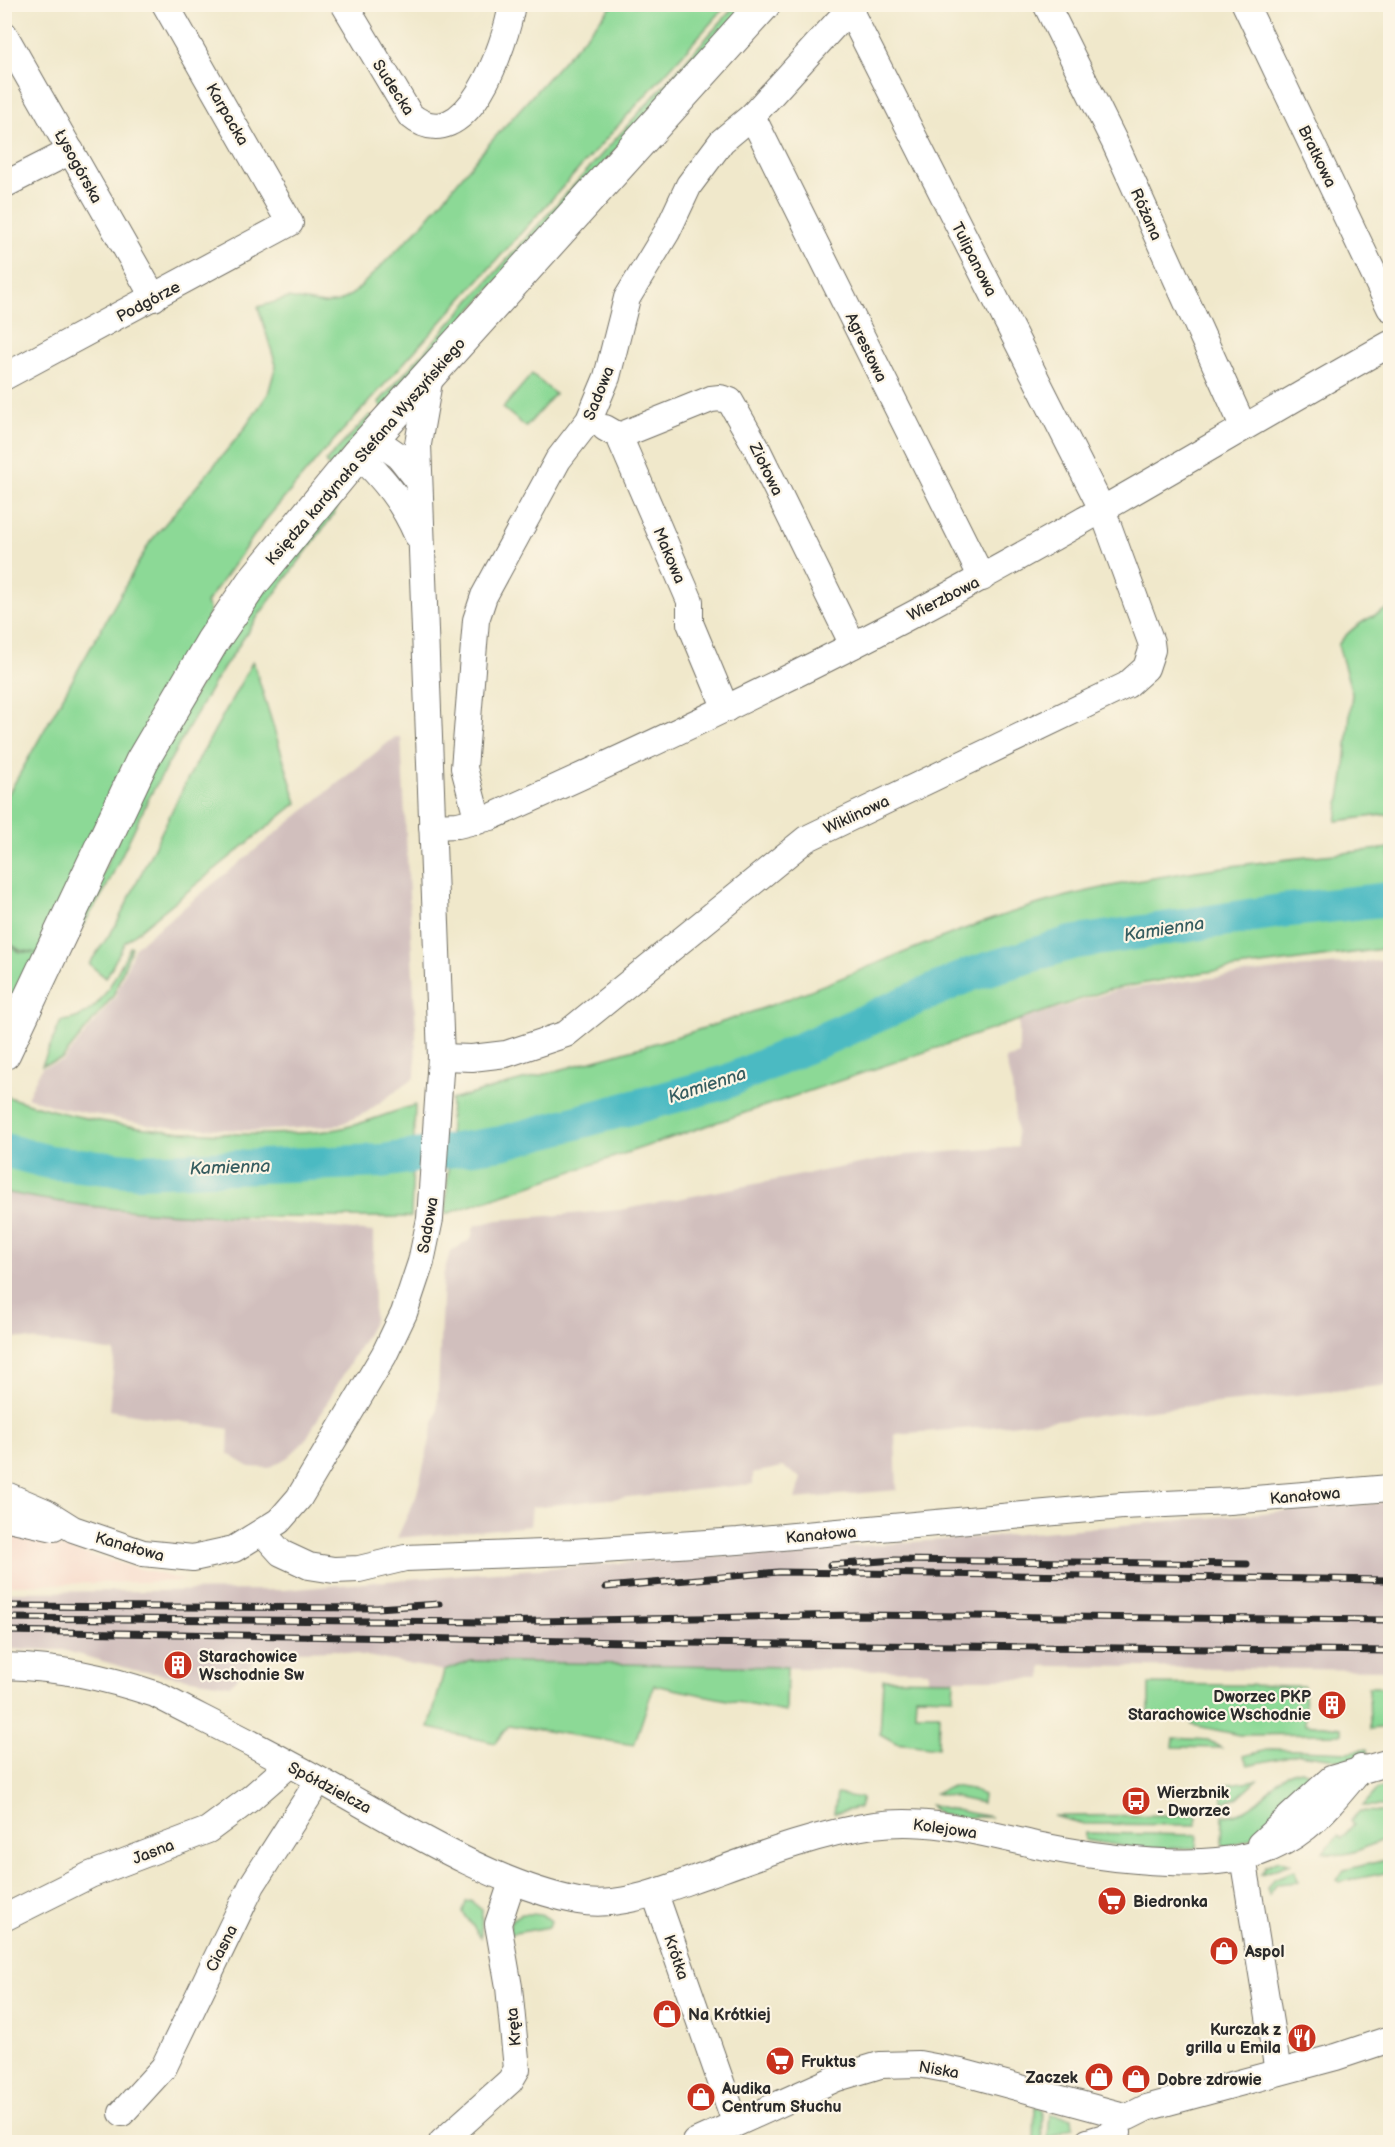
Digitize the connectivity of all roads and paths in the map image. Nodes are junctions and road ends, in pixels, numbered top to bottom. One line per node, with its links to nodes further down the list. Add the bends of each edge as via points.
1 (165, 4): 12 (street, Karpacka)
2 (344, 4): 3 (street, Sudecka, via 410,115 423,124 436,126 449,123 467,110 481,92 507,30)
3 (512, 4)
4 (764, 4): 16 (main road, Księdza kardynała Stefana Wyszyńskiego)
5 (1046, 4): 19 (street, Różana, via 1114,141)
6 (1245, 4): 14 (street, Bratkowa)
7 (851, 7): 9 (street, Sadowa); 23 (street, Tulipanowa)
8 (4, 34): 10 (street, Łysogórska)
9 (752, 116): 18 (street, Sadowa, via 722,141 689,185 667,232 627,298 607,376); 25 (street, Agrestowa)
10 (70, 151): 11 (street); 13 (street, Łysogórska)
11 (4, 185)
12 (290, 223): 13 (street, Podgórze)
13 (154, 298): 17 (street, Podgórze)
14 (1390, 308)
15 (1390, 344): 19 (street, Wierzbowa)
16 (430, 376): 21 (main road, Księdza kardynała Stefana Wyszyńskiego); 22 (street, Sadowa, via 418,444)
17 (4, 377)
18 (589, 420): 20 (street); 28 (street, Sadowa, via 558,460 478,610 464,768)
19 (1243, 426): 23 (street, Wierzbowa)
20 (619, 436): 26 (street, Ziołowa, via 711,399 730,401); 27 (street, Makowa, via 690,601 690,623)
21 (365, 446): 22 (street, via 399,456); 24 (street, Sadowa, via 379,474 402,505); 30 (main road, Księdza kardynała Stefana Wyszyńskiego, via 289,536 212,642 142,761)
22 (418, 480): 24 (street, Sadowa)
23 (1102, 509): 25 (street, Wierzbowa); 31 (street, Wiklinowa, via 1151,642 1150,659 1139,676 1110,695 806,839 566,1034 506,1054)
24 (421, 547): 29 (street, Sadowa)
25 (982, 578): 26 (street, Wierzbowa)
26 (853, 645): 27 (street, Wierzbowa)
27 (726, 709): 28 (street, Wierzbowa)
28 (478, 821): 29 (street)
29 (432, 826): 31 (street, Sadowa)
30 (4, 1053)
31 (441, 1057): 36 (street, Sadowa, via 430,1219 414,1286 384,1355 299,1498)
32 (1390, 1488): 36 (street, Kanałowa, via 1122,1506 738,1541 405,1558 360,1569 309,1566 281,1553)
33 (4, 1494): 35 (street, Kanałowa)
34 (4, 1517): 35 (street, Kanałowa)
35 (73, 1529): 37 (street, Kanałowa, via 164,1557 194,1558)
36 (263, 1533): 37 (street, Sadowa)
37 (223, 1552)
38 (4, 1666): 40 (street, Spółdzielcza, via 55,1668 107,1678 155,1694)
39 (1390, 1762): 42 (street, Kolejowa, via 1361,1768 1300,1834 1277,1847)
40 (289, 1765): 41 (street, Spółdzielcza); 45 (street, Jasna, via 208,1830 90,1875)
41 (319, 1780): 43 (street, Spółdzielcza); 48 (street, Ciasna, via 252,1885 164,2067)
42 (1243, 1857): 44 (street, Kolejowa, via 1210,1862 1123,1858 914,1822 849,1830 759,1856); 47 (street)
43 (512, 1882): 44 (street, Spółdzielcza, via 581,1901); 51 (street, Kręta, via 498,1924 517,2069 510,2081)
44 (655, 1894): 49 (street, Krótka)
45 (4, 1918)
46 (1390, 2039): 47 (street)
47 (1278, 2072): 50 (street)
48 (122, 2113)
49 (735, 2122): 50 (street, Niska, via 837,2078 880,2065 919,2064); 52 (street, Niska)
50 (1128, 2125): 53 (street)
51 (442, 2142)
52 (696, 2142)
53 (1088, 2142)

